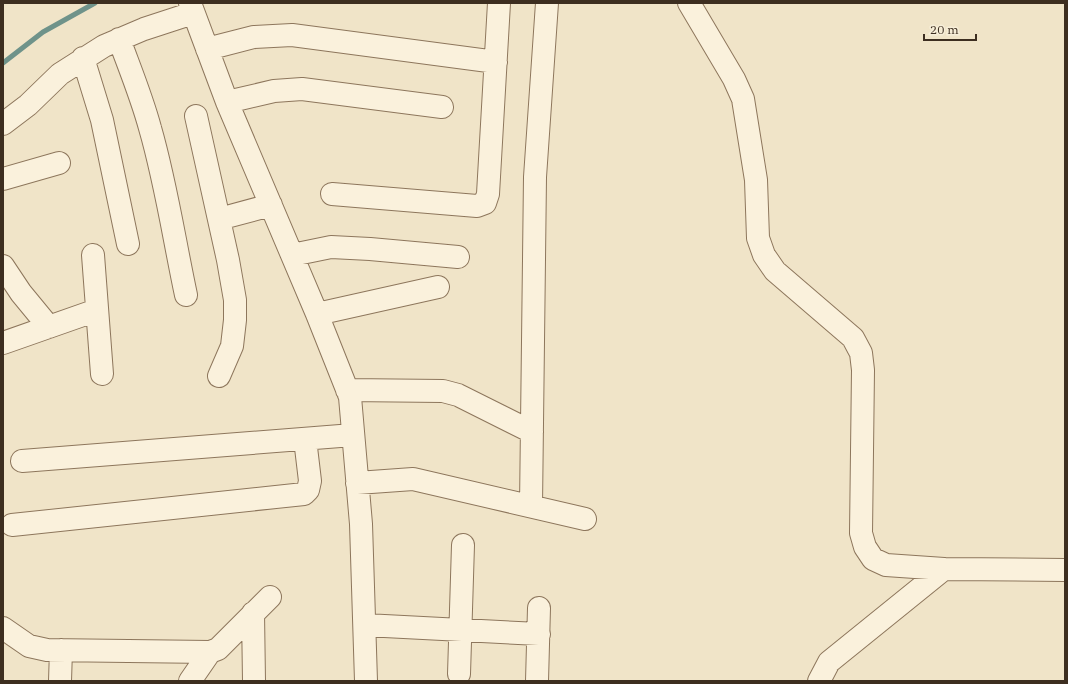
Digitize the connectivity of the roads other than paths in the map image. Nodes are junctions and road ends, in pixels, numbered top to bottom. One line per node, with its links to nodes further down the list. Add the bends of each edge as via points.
1 (499, 3): 8 (street)
2 (547, 3): 32 (street, via 535,177)
3 (689, 3): 41 (street, via 734,79 743,100 756,180 758,238 764,255 775,271 853,338 861,352 863,370 860,533 865,547 873,559 886,566)
4 (191, 8): 5 (street); 6 (street)
5 (119, 40): 7 (street); 24 (street, via 150,128)
6 (207, 49): 8 (street, via 254,37 292,35); 9 (street)
7 (83, 58): 12 (street, via 60,74 28,105); 18 (street, via 102,120)
8 (496, 62): 15 (street, via 488,194 485,203 476,206)
9 (227, 102): 10 (street, via 274,91 302,89); 16 (street)
10 (442, 107)
11 (196, 116): 17 (street)
12 (3, 124)
13 (59, 162): 14 (street)
14 (3, 179)
15 (332, 194)
16 (271, 205): 17 (street); 20 (street)
17 (219, 219): 30 (street, via 235,300 232,346)
18 (128, 244)
19 (93, 255): 25 (street)
20 (292, 256): 21 (street, via 331,247); 26 (street)
21 (458, 257)
22 (3, 266): 27 (street)
23 (438, 287): 26 (street)
24 (186, 294)
25 (97, 310): 27 (street); 29 (street)
26 (317, 314): 31 (street)
27 (49, 327): 28 (street)
28 (3, 343)
29 (102, 374)
30 (219, 376)
31 (347, 390): 32 (street, via 443,391); 33 (street, via 350,397)
32 (532, 432): 37 (street)
33 (353, 435): 34 (street); 36 (street)
34 (306, 439): 35 (street); 39 (street, via 310,481 304,494)
35 (22, 461)
36 (357, 483): 37 (street, via 413,479); 46 (street)
37 (531, 506): 38 (street)
38 (585, 519)
39 (12, 525)
40 (463, 545): 48 (street)
41 (944, 569): 42 (street); 58 (street, via 829,662)
42 (1065, 570)
43 (270, 597): 45 (street)
44 (539, 608): 49 (street)
45 (253, 613): 51 (street, via 218,649); 55 (street)
46 (365, 625): 48 (street); 56 (street)
47 (3, 628): 50 (street, via 29,646)
48 (459, 630): 49 (street); 52 (street)
49 (539, 634): 57 (street)
50 (61, 650): 51 (street); 53 (street)
51 (210, 652): 54 (street)
52 (459, 674)
53 (60, 681)
54 (190, 681)
55 (254, 681)
56 (366, 681)
57 (537, 681)
58 (819, 681)

